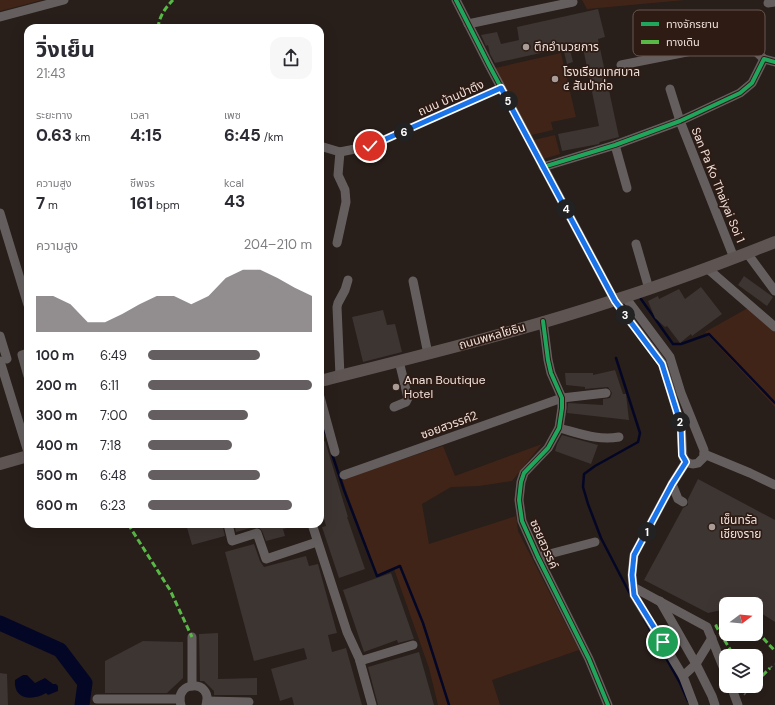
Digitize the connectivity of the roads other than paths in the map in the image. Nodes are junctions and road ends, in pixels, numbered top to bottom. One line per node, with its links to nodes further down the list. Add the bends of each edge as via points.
1 (64, 0): 4 (street)
2 (456, 0): 5 (street)
3 (573, 2): 5 (street)
4 (0, 17)
5 (468, 24): 11 (street)
6 (666, 56): 10 (street)
7 (761, 56): 8 (street)
8 (764, 59): 9 (street); 13 (street, via 752,83 740,93)
9 (775, 62)
10 (621, 65)
11 (501, 88): 14 (street, ถนน บ้านป่าตึง); 19 (street)
12 (670, 89): 13 (street, San Pa Ko Thaiyai Soi 1)
13 (680, 121): 15 (street); 26 (street, San Pa Ko Thaiyai Soi 1)
14 (372, 145): 17 (street, ถนน บ้านป่าตึง); 18 (street)
15 (615, 145): 19 (street); 20 (street)
16 (324, 147): 17 (street, ถนน บ้านป่าตึง)
17 (340, 152): 23 (street, via 338,175 345,190 346,202)
18 (370, 156)
19 (543, 167): 33 (street)
20 (627, 188)
21 (0, 213): 32 (street)
22 (775, 242): 25 (main road, ถนนพหลโยธิน)
23 (337, 243)
24 (636, 244): 30 (street)
25 (747, 254): 26 (main road, ถนนพหลโยธิน); 31 (street)
26 (734, 258): 27 (main road, ถนนพหลโยธิน)
27 (708, 268): 30 (main road, ถนนพหลโยธิน); 35 (street)
28 (348, 280): 41 (street, via 337,307)
29 (413, 280): 38 (street)
30 (649, 289): 33 (main road, ถนนพหลโยธิน)
31 (775, 291)
32 (24, 292)
33 (620, 299): 34 (main road, ถนนพหลโยธิน); 50 (street, via 662,364 681,425); 51 (street, via 670,357)
34 (544, 321): 38 (main road, ถนนพหลโยธิน); 44 (street, ซอยสวรรค์, via 551,373)
35 (775, 327)
36 (0, 336): 39 (street)
37 (24, 354): 39 (street)
38 (428, 354): 40 (main road, ถนนพหลโยธิน)
39 (3, 360): 48 (street)
40 (399, 361): 41 (main road, ถนนพหลโยธิน); 45 (street, via 408,398 404,404)
41 (340, 376): 42 (main road, ถนนพหลโยธิน)
42 (324, 380)
43 (606, 392): 44 (street, ซอยสวรรค์2)
44 (562, 398): 47 (street, ซอยสวรรค์); 56 (street, ซอยสวรรค์2)
45 (394, 407)
46 (324, 411): 52 (street)
47 (559, 428): 49 (street, via 599,438); 64 (street, ซอยสวรรค์, via 548,448 524,473 521,482 519,500 522,521)
48 (24, 437)
49 (619, 437)
50 (683, 449): 51 (street, via 686,444 696,442); 54 (street, via 682,455)
51 (703, 450): 54 (street, via 702,460 698,463); 58 (street)
52 (336, 452)
53 (24, 457): 55 (main road)
54 (686, 462): 57 (street)
55 (0, 464)
56 (344, 475)
57 (672, 484): 59 (street); 59 (street, via 680,501)
58 (775, 485)
59 (661, 505): 65 (street, via 634,555)
60 (229, 528): 62 (street, via 232,541 257,533 266,558)
61 (313, 528): 62 (street)
62 (317, 542): 71 (street, via 347,632)
63 (595, 542): 64 (street)
64 (538, 557): 81 (street, ซอยสวรรค์, via 589,659)
65 (633, 587): 66 (street); 73 (street, via 634,595)
66 (660, 601): 68 (street, via 707,627); 72 (street)
67 (192, 637): 74 (street)
68 (712, 638): 70 (street); 72 (street)
69 (413, 645): 71 (street)
70 (719, 656)
71 (360, 661): 80 (street)
72 (696, 664): 73 (street); 83 (street)
73 (683, 676): 82 (street)
74 (192, 686): 77 (street, via 184,689); 79 (street, via 204,690)
75 (734, 693): 84 (street)
76 (97, 699): 77 (street)
77 (181, 702)
78 (249, 702): 79 (street)
79 (206, 703)
80 (372, 705)
81 (608, 705)
82 (694, 705)
83 (715, 705)
84 (738, 705)

